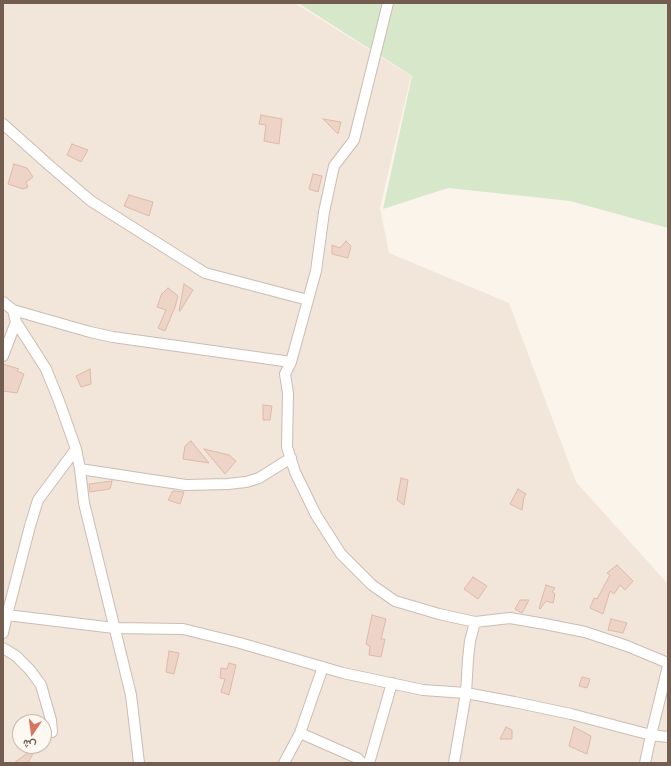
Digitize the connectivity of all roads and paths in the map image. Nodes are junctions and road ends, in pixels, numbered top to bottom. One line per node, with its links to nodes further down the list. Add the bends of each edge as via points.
1 (388, 3): 3 (street, via 354,140 334,166 324,212 316,271)
2 (3, 124): 3 (street, via 91,201 205,273)
3 (308, 300): 8 (street)
4 (3, 302): 5 (street)
5 (13, 310): 6 (street); 8 (street, via 113,337)
6 (16, 322): 7 (street); 9 (street, via 46,369)
7 (3, 356)
8 (291, 362): 10 (street, via 285,374 288,393 287,447)
9 (76, 449): 11 (street); 12 (street, via 38,500)
10 (291, 458): 11 (street, via 259,478 228,484 186,485); 13 (street, via 316,515 341,554 372,585 395,601)
11 (80, 469): 14 (street, via 84,502)
12 (5, 614): 14 (street); 15 (street)
13 (476, 622): 17 (street, via 510,618 585,632); 21 (street, via 470,641)
14 (114, 628): 19 (street, via 183,629); 26 (street, via 131,695)
15 (3, 633)
16 (3, 648): 22 (street, via 16,656 41,685)
17 (668, 663)
18 (668, 666): 24 (street)
19 (323, 667): 20 (street); 23 (street)
20 (392, 683): 21 (street, via 423,690); 29 (street)
21 (466, 693): 24 (street, via 572,714); 30 (street)
22 (49, 714)
23 (300, 733): 27 (street); 28 (street, via 357,758)
24 (651, 735): 25 (street); 31 (street)
25 (668, 737)
26 (139, 763)
27 (284, 763)
28 (362, 763)
29 (369, 763)
30 (454, 763)
31 (645, 763)

